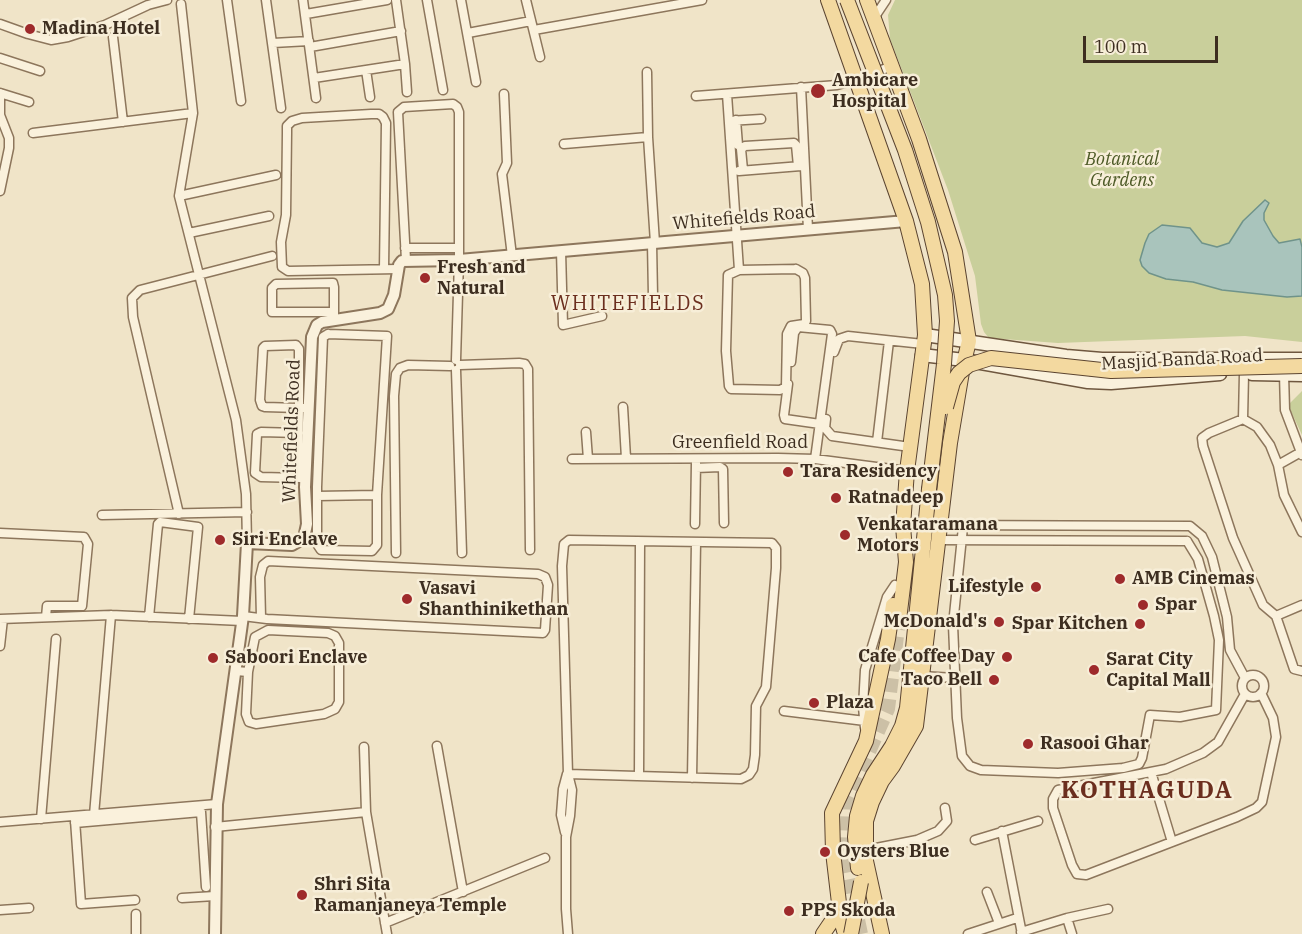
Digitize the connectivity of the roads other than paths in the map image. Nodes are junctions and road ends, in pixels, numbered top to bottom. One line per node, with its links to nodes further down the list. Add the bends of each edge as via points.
1 (166, 0): 14 (street)
2 (227, 0): 44 (street)
3 (266, 0): 23 (street)
4 (303, 0): 17 (street)
5 (387, 0): 17 (street)
6 (396, 0): 20 (street)
7 (427, 0): 36 (street)
8 (460, 0): 21 (street)
9 (526, 0): 19 (street)
10 (702, 0): 19 (street)
11 (828, 0): 33 (main road)
12 (847, 0): 108 (main road, bridge, via 928,222 945,295 945,354)
13 (886, 0): 16 (street)
14 (147, 2): 18 (street, via 105,26 51,40)
15 (181, 4): 47 (street)
16 (870, 6): 28 (main road)
17 (306, 14): 24 (street)
18 (0, 24)
19 (532, 25): 21 (street); 25 (street)
20 (401, 31): 24 (street); 27 (street)
21 (468, 33): 34 (street)
22 (113, 37): 49 (street)
23 (273, 43): 24 (street); 46 (street)
24 (310, 44): 32 (street)
25 (540, 57)
26 (0, 58): 30 (street)
27 (405, 64): 29 (street); 37 (street)
28 (892, 66): 33 (street); 82 (main road, via 955,252)
29 (366, 70): 32 (street); 42 (street)
30 (40, 71)
31 (646, 72): 52 (street)
32 (314, 78): 43 (street)
33 (856, 80): 35 (street); 63 (main road)
34 (476, 82)
35 (801, 87): 40 (street); 53 (street)
36 (443, 90)
37 (407, 92)
38 (0, 93): 45 (street); 60 (street, via 0,115 9,138)
39 (504, 94): 72 (street, via 507,163 502,174)
40 (727, 94): 41 (street); 50 (street)
41 (696, 96)
42 (370, 97)
43 (316, 98)
44 (241, 101)
45 (29, 102)
46 (282, 108)
47 (193, 113): 49 (street); 61 (street)
48 (761, 118): 50 (street)
49 (123, 122): 51 (street)
50 (733, 122): 55 (street)
51 (33, 133)
52 (648, 137): 54 (street); 67 (street)
53 (803, 140): 55 (street); 56 (street)
54 (564, 144)
55 (734, 145): 58 (street)
56 (801, 166): 57 (street); 57 (street, via 794,143 745,146 741,149); 64 (street)
57 (743, 170): 58 (street)
58 (733, 171): 66 (street)
59 (276, 175): 61 (street)
60 (0, 191)
61 (179, 196): 65 (street)
62 (269, 216): 65 (street)
63 (906, 221): 64 (street, Whitefields Road); 83 (main road, via 922,284)
64 (808, 230): 66 (street, Whitefields Road)
65 (189, 233): 77 (street)
66 (738, 236): 67 (street, Whitefields Road); 76 (street)
67 (654, 243): 70 (street, Whitefields Road); 78 (street)
68 (405, 248): 69 (street); 69 (street, via 398,112 404,107 453,104 459,112); 74 (street)
69 (459, 248): 73 (street)
70 (561, 251): 72 (street, Whitefields Road); 80 (street, via 563,325)
71 (272, 256): 77 (street)
72 (512, 256): 73 (street, Whitefields Road)
73 (459, 260): 74 (street, Whitefields Road); 86 (street)
74 (401, 264): 75 (street); 79 (street, via 388,309)
75 (385, 266): 75 (street, via 288,271 282,267 287,126 292,121 371,114 383,117)
76 (739, 270): 76 (street, via 728,278 729,386 784,389 787,334 791,326 806,321 804,273 796,269)
77 (199, 273): 111 (street, via 236,420); 113 (street, via 140,290 132,298 132,317)
78 (654, 296)
79 (334, 316): 79 (street, via 273,312 272,288 276,284 331,282); 91 (street, Whitefields Road, via 314,330)
80 (602, 316)
81 (889, 341): 83 (street); 97 (street); 97 (street, via 848,336 837,342 825,422 832,436)
82 (969, 341): 83 (main road, Masjid Banda Road); 84 (main road, Masjid Banda Road, via 1102,359); 85 (main road)
83 (924, 345): 85 (main road, Masjid Banda Road); 98 (main road)
84 (1302, 359)
85 (964, 360): 88 (main road, Masjid Banda Road, via 1088,382); 116 (main road)
86 (456, 365): 127 (street, via 519,363 528,369); 128 (street, via 408,365 396,374); 129 (street)
87 (1302, 366): 108 (main road, bridge, via 1111,371 1009,358 980,360 959,373 953,382)
88 (1244, 374): 89 (main road, Masjid Banda Road); 93 (street)
89 (1284, 374): 90 (main road, Masjid Banda Road); 99 (street, via 1286,410)
90 (1302, 375)
91 (304, 408): 91 (street, via 298,346 266,346 261,404); 96 (street); 107 (street, Whitefields Road)
92 (623, 408): 100 (street)
93 (1243, 419): 105 (street, via 1257,427); 134 (street, via 1209,433 1202,438 1203,446 1233,538 1263,605)
94 (820, 424): 94 (street, via 832,334 828,329 798,327 794,333 784,417); 103 (street)
95 (586, 432): 102 (street)
96 (298, 433): 107 (street); 107 (street, via 257,434 255,469 259,476)
97 (877, 442): 98 (street)
98 (910, 447): 106 (main road)
99 (1301, 454): 105 (street)
100 (626, 458): 102 (street, Greenfield Road); 104 (street, Greenfield Road)
101 (572, 459): 102 (street, Greenfield Road)
102 (588, 459)
103 (815, 459): 104 (street, Greenfield Road); 106 (street, Greenfield Road)
104 (699, 464): 114 (street, via 724,471); 115 (street)
105 (1278, 465): 119 (street, via 1284,495)
106 (907, 471): 130 (main road, via 903,526)
107 (303, 481): 110 (street, Whitefields Road); 110 (street)
108 (929, 489): 175 (main road, via 907,708 902,726 873,775 857,816 855,837)
109 (377, 495): 110 (street); 110 (street, via 377,545 372,551 321,550 317,544); 110 (street, via 387,338 385,334 328,334 323,337)
110 (314, 497): 125 (street, Whitefields Road, via 304,538 297,543)
111 (247, 512): 113 (street); 125 (street)
112 (102, 514): 113 (street)
113 (179, 514)
114 (724, 523)
115 (694, 524)
116 (939, 525): 117 (street); 121 (main road)
117 (963, 526): 118 (street); 124 (street)
118 (1190, 526): 122 (street); 149 (street, via 1202,536 1212,557 1227,617 1230,650)
119 (1302, 532)
120 (0, 533): 135 (street, via 84,537 88,544 82,606 47,606)
121 (937, 540): 124 (street); 147 (main road)
122 (1187, 541): 124 (street); 148 (street, via 1198,559 1219,640 1216,710 1180,717 1150,715 1139,764 1058,773 981,770 970,766 963,756)
123 (640, 542): 126 (street); 158 (street, via 569,540 564,544); 159 (street)
124 (962, 542): 148 (street, via 953,625)
125 (247, 543): 138 (street)
126 (696, 543): 160 (street); 160 (street, via 772,543 776,548 776,568 766,687 756,706 753,769 741,779)
127 (530, 550)
128 (396, 553)
129 (462, 553)
130 (906, 562): 131 (main road, via 898,568); 141 (main road)
131 (896, 585): 153 (street, via 887,597 865,670); 154 (main road)
132 (1302, 605): 134 (street)
133 (111, 615): 135 (street); 136 (street); 164 (street)
134 (1276, 616): 145 (street, via 1294,669)
135 (46, 617): 139 (street)
136 (149, 617): 140 (street); 140 (street, via 160,522 198,527)
137 (261, 617): 137 (street, via 543,633 548,585 545,577 538,574 268,561 260,577); 138 (street)
138 (242, 618): 140 (street); 144 (street)
139 (1, 619): 143 (street)
140 (189, 619)
141 (899, 620)
142 (56, 639): 165 (street)
143 (0, 646)
144 (237, 671): 146 (street); 161 (street)
145 (1302, 671)
146 (248, 672): 146 (street, via 249,722 324,714 339,702 339,643 328,633 268,630 255,637)
147 (921, 676): 148 (street); 173 (main road, via 916,726 872,802 866,821)
148 (955, 678)
149 (1245, 678): 150 (street, via 1259,677); 151 (street)
150 (1261, 693): 151 (street, via 1255,697); 172 (street, via 1273,718 1276,736 1262,802 1237,817)
151 (1245, 694): 157 (street, via 1218,742 1203,753)
152 (784, 711): 153 (street)
153 (865, 721): 154 (street)
154 (866, 741): 183 (main road, via 832,813)
155 (437, 746): 177 (street)
156 (364, 747): 163 (street)
157 (1151, 772): 172 (street); 172 (street, via 1058,790 1053,808 1077,874 1086,875)
158 (568, 774): 159 (street); 195 (street, via 572,789 566,837)
159 (639, 776): 160 (street)
160 (692, 778)
161 (217, 804): 164 (street); 169 (street)
162 (945, 808): 173 (street, via 948,819 938,831 917,840)
163 (366, 812): 169 (street); 189 (street)
164 (94, 815): 166 (street)
165 (41, 819): 166 (street); 167 (street)
166 (75, 820): 176 (street, via 201,812); 181 (street, via 81,904)
167 (0, 822)
168 (1038, 822): 170 (street)
169 (215, 827): 179 (street)
170 (1002, 831): 171 (street); 187 (street)
171 (975, 840)
172 (1172, 842)
173 (866, 850): 200 (main road, via 867,872)
174 (545, 858): 177 (street)
175 (861, 882): 198 (main road, bridge); 199 (main road)
176 (206, 887)
177 (463, 892): 189 (street)
178 (987, 892): 190 (street)
179 (215, 896): 180 (street); 193 (street)
180 (182, 898)
181 (135, 900)
182 (29, 908): 185 (street)
183 (840, 909): 196 (main road); 197 (main road)
184 (1108, 909): 188 (street)
185 (0, 910)
186 (136, 914): 192 (street)
187 (1017, 918): 190 (street); 191 (street)
188 (1067, 918): 191 (street); 202 (street)
189 (385, 923): 194 (street)
190 (999, 923): 201 (street)
191 (1022, 933)
192 (136, 934)
193 (215, 934)
194 (387, 934)
195 (568, 934)
196 (823, 934)
197 (845, 934)
198 (851, 934)
199 (875, 934)
200 (882, 934)
201 (968, 934)
202 (1072, 934)

